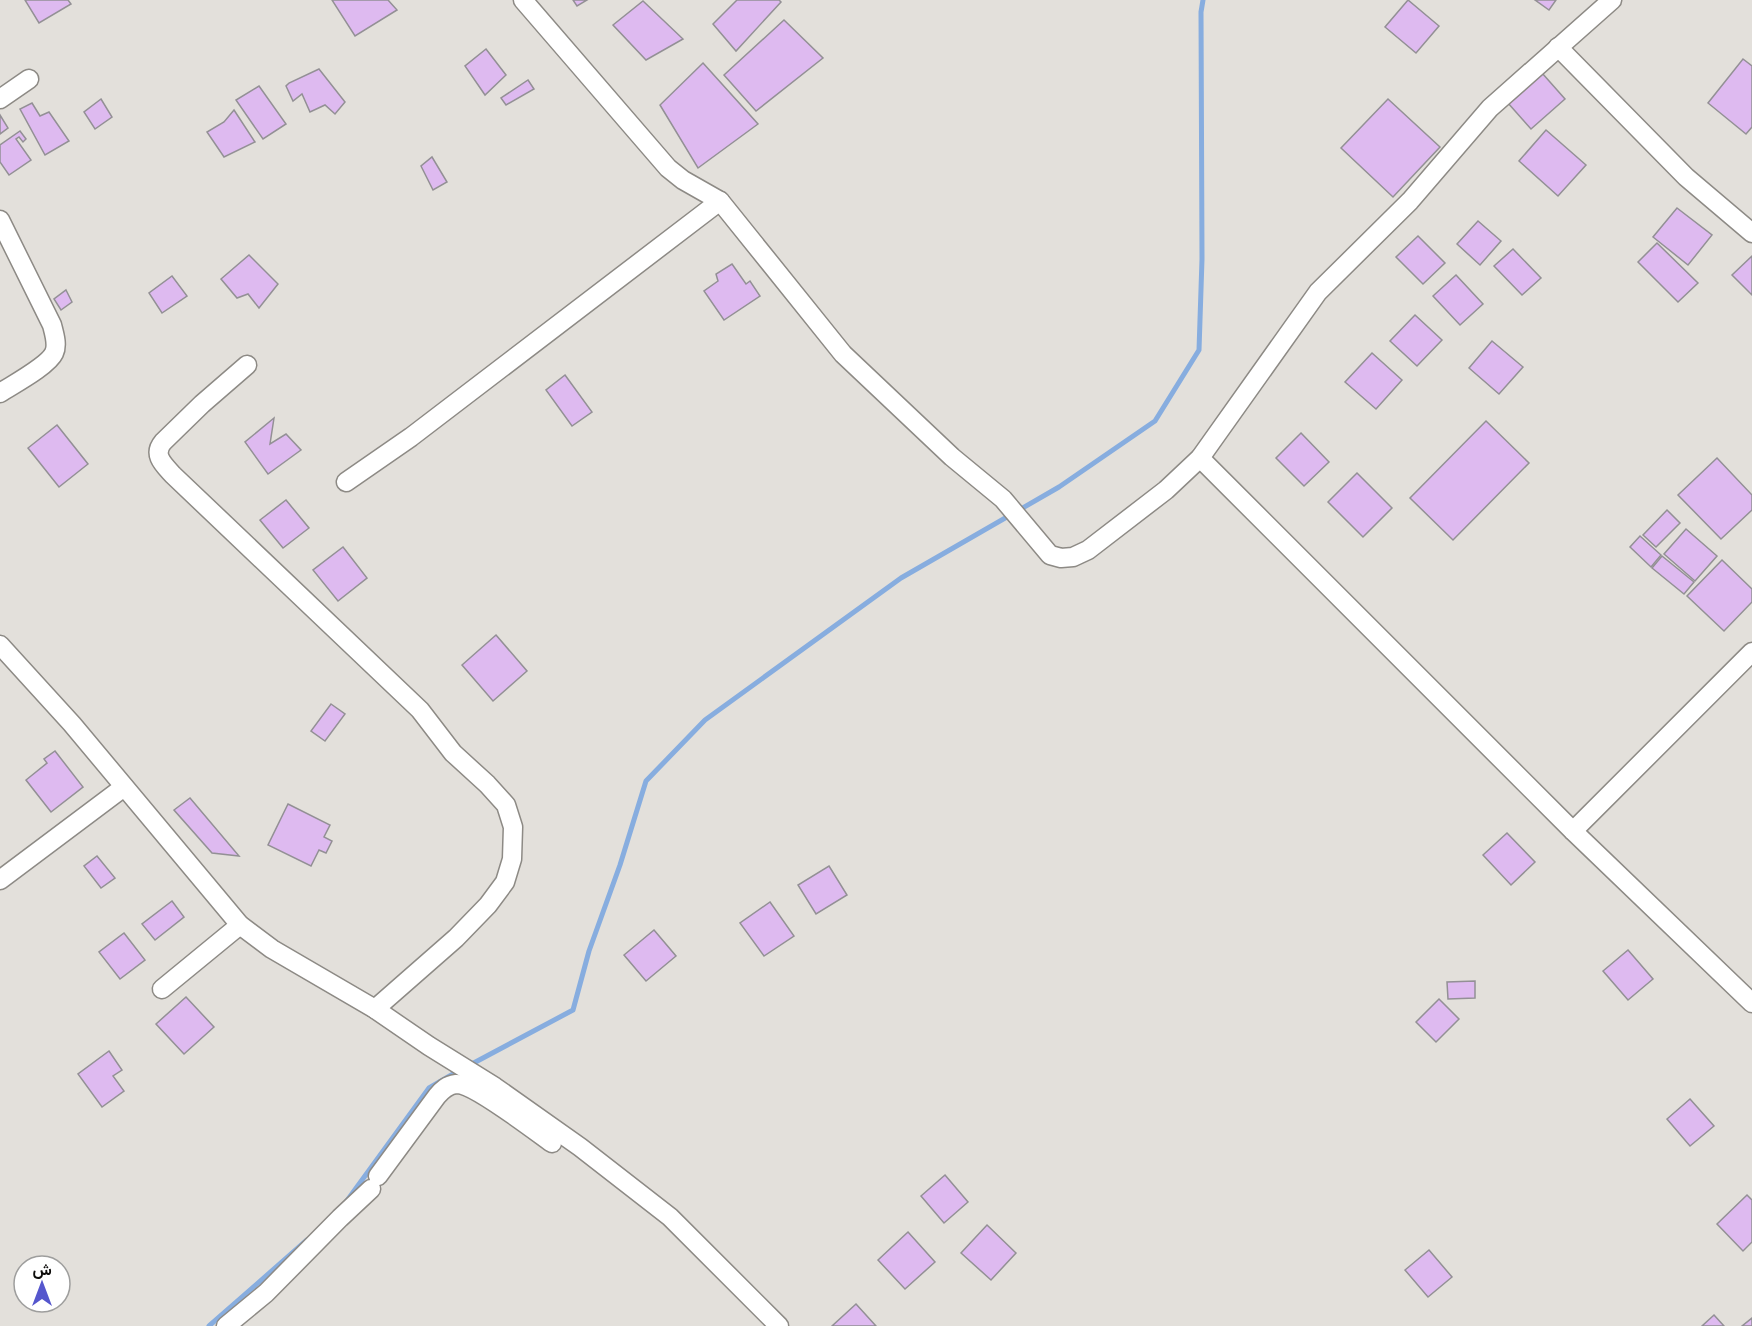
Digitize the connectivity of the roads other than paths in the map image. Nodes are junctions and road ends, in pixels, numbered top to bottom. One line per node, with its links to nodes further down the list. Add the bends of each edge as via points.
1 (523, 0): 6 (street, via 668,168)
2 (1612, 0): 3 (street)
3 (1558, 47): 8 (street, via 1686,177); 11 (street, via 1490,108 1410,201 1318,292)
4 (28, 79): 5 (street)
5 (0, 99)
6 (720, 201): 11 (street, via 843,354 952,457 1003,499 1050,555 1074,557 1088,550 1166,490); 12 (street)
7 (0, 220): 10 (street, via 52,325 55,340 54,353 45,364)
8 (1752, 233)
9 (247, 365): 21 (street, via 163,442 158,448 160,460 420,710 453,753 506,805 513,826 512,859 505,882 488,905)
10 (0, 393)
11 (1200, 458): 16 (street)
12 (346, 482)
13 (0, 645): 15 (street)
14 (1752, 652): 16 (street)
15 (124, 787): 17 (street); 18 (street)
16 (1573, 831): 20 (street)
17 (0, 880)
18 (240, 925): 19 (street); 21 (street, via 272,949)
19 (162, 989)
20 (1752, 1003)
21 (375, 1009): 22 (street, via 495,1087)
22 (670, 1217): 23 (street, via 638,1203 474,1090 458,1084 446,1087 437,1096 374,1182 340,1218 266,1293); 24 (street)
23 (226, 1326)
24 (779, 1326)

